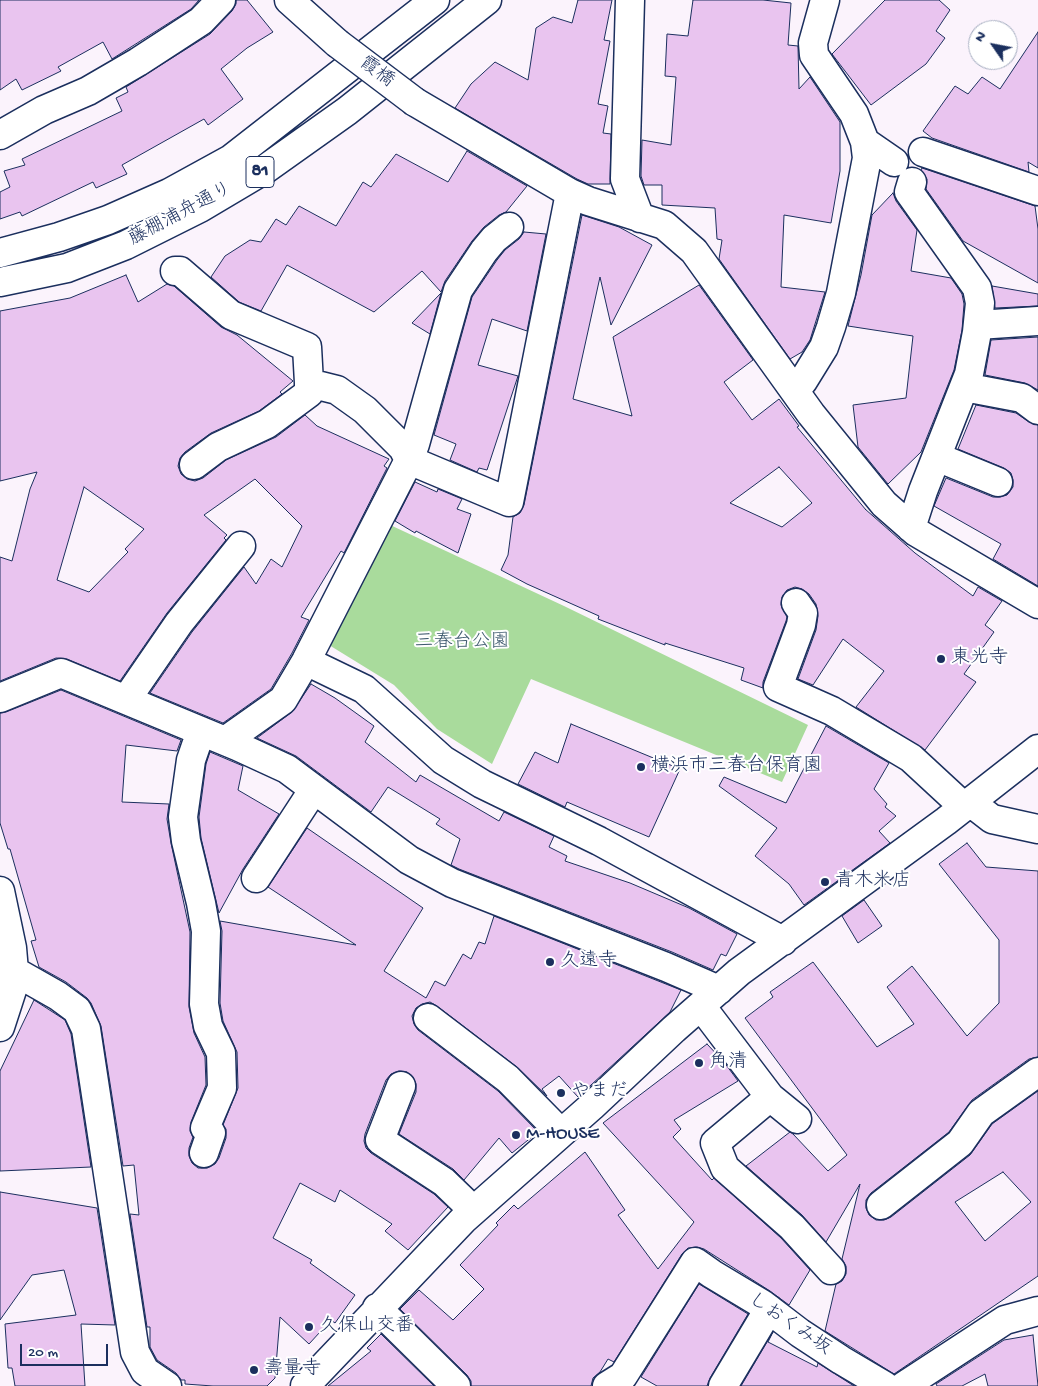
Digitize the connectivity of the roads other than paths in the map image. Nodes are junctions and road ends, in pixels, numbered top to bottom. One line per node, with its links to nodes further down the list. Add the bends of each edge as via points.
1 (221, 0): 7 (street, via 201,21 138,62)
2 (435, 0): 14 (street, 藤棚浦舟通り / 81, via 231,159 169,193 108,220 59,238)
3 (487, 0): 16 (street, 藤棚浦舟通り / 81, via 339,116 264,170 200,208 126,245 67,268)
4 (630, 0): 12 (street, via 625,179)
5 (825, 0): 8 (street, via 813,43 814,55 854,114)
6 (297, 3): 11 (street, 霞橋, bridge, via 337,43 415,102)
7 (0, 135)
8 (865, 142): 18 (street, via 903,172 909,192 977,288 980,303); 21 (street, via 868,158 841,293 824,347)
9 (923, 152): 10 (street)
10 (1038, 191)
11 (562, 199): 12 (street, 霞橋, via 588,201); 24 (street, via 509,502)
12 (640, 218): 21 (street, 霞橋, via 664,225 694,251)
13 (509, 227): 24 (street, via 484,251 458,290)
14 (0, 253)
15 (175, 271): 19 (street, via 180,271 232,315 307,347)
16 (0, 282)
17 (1038, 321): 18 (street)
18 (978, 325): 20 (street)
19 (309, 383): 24 (street, via 337,390 365,410 403,448); 25 (street, via 309,393 267,424 218,446)
20 (964, 387): 22 (street, via 1022,398); 23 (street)
21 (794, 390): 27 (street, 霞橋, via 884,504)
22 (1038, 410)
23 (936, 457): 26 (street); 27 (street)
24 (409, 460): 31 (street)
25 (194, 465)
26 (998, 482)
27 (911, 528): 30 (street, 霞橋)
28 (240, 546): 33 (street)
29 (796, 603): 37 (street, via 803,613 801,626 778,687 832,711 910,758)
30 (1038, 604)
31 (306, 661): 34 (street, via 283,700); 41 (street, via 364,689 443,760 482,784 599,840)
32 (0, 698): 33 (street, via 61,673)
33 (126, 700): 34 (street)
34 (213, 736): 36 (street, via 287,769); 51 (street, via 191,760 183,817 206,931 204,1004 208,1026 220,1053 222,1088 205,1128 211,1133)
35 (1038, 749): 37 (street)
36 (314, 789): 39 (street); 43 (street, via 409,860 452,883 666,968)
37 (967, 805): 38 (street, via 992,819); 41 (street)
38 (1038, 829)
39 (256, 878)
40 (0, 891): 42 (street)
41 (783, 941): 43 (street, via 739,972)
42 (14, 971): 45 (street, via 12,990); 60 (street, via 76,1010 86,1029 135,1352 145,1370)
43 (710, 998): 48 (street); 50 (street)
44 (428, 1018): 50 (street, via 508,1079)
45 (0, 1027)
46 (1038, 1072): 52 (street, via 981,1113 960,1143)
47 (401, 1086): 53 (street, via 380,1140 444,1182)
48 (770, 1097): 49 (street); 54 (street, via 714,1142 725,1168 792,1227)
49 (797, 1119)
50 (561, 1133): 53 (street)
51 (204, 1152)
52 (881, 1205)
53 (473, 1210): 55 (street)
54 (831, 1270)
55 (378, 1308): 58 (street); 61 (street)
56 (769, 1309): 59 (street, しおくみ坂, via 695,1262); 62 (street); 63 (street, しおくみ坂)
57 (1038, 1311): 64 (street, via 1005,1320)
58 (313, 1383)
59 (620, 1383)
60 (167, 1386)
61 (456, 1386)
62 (723, 1386)
63 (885, 1386)
64 (904, 1386)

